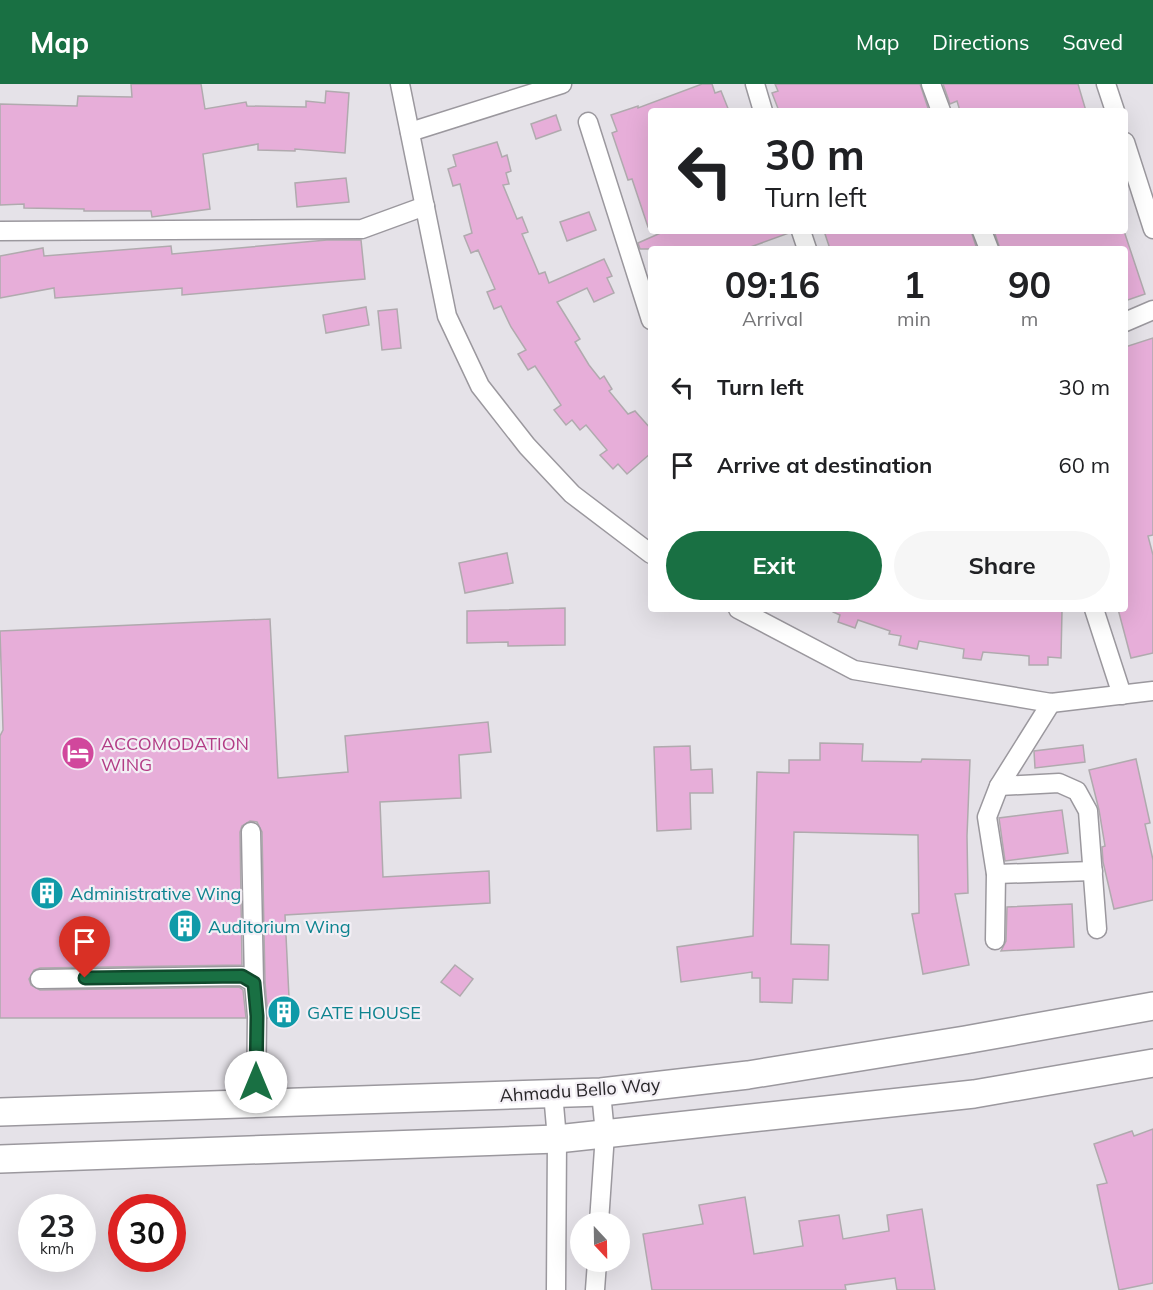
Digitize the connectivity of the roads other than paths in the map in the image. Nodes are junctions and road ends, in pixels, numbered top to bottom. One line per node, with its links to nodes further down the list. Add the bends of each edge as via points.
1 (400, 84): 10 (street)
2 (562, 84): 10 (street)
3 (755, 84): 6 (street)
4 (931, 84): 7 (street)
5 (1106, 84): 8 (street)
6 (763, 108)
7 (940, 108)
8 (1114, 108)
9 (588, 122): 16 (street)
10 (410, 132): 12 (street)
11 (1128, 151): 13 (street)
12 (425, 206): 14 (street, via 362,229); 18 (street, via 447,316 480,386 527,446 572,494)
13 (1153, 229)
14 (0, 231)
15 (1153, 310): 17 (street)
16 (648, 311)
17 (1128, 321)
18 (648, 552)
19 (744, 612): 23 (street, via 855,670)
20 (1095, 612): 22 (street)
21 (1153, 691): 22 (street)
22 (1122, 695): 23 (street)
23 (1051, 703): 24 (street)
24 (999, 786): 26 (street, via 1059,783 1077,791 1088,811); 27 (street, via 987,817)
25 (250, 832): 31 (street)
26 (1093, 871): 27 (street); 28 (street)
27 (996, 874): 29 (street)
28 (1097, 929)
29 (995, 940)
30 (40, 978): 31 (street, via 242,976)
31 (254, 983): 36 (street)
32 (1153, 1006): 34 (main road, Ahmadu Bello Way, via 748,1075)
33 (1153, 1063): 38 (main road, via 974,1094)
34 (601, 1092): 35 (main road, Ahmadu Bello Way); 38 (street)
35 (554, 1093): 36 (main road, Ahmadu Bello Way); 39 (street)
36 (256, 1104): 37 (main road, Ahmadu Bello Way)
37 (0, 1112)
38 (605, 1134): 39 (main road); 41 (street)
39 (557, 1139): 40 (main road); 43 (street)
40 (0, 1160)
41 (600, 1212)
42 (596, 1272): 44 (street)
43 (556, 1290)
44 (595, 1290)

